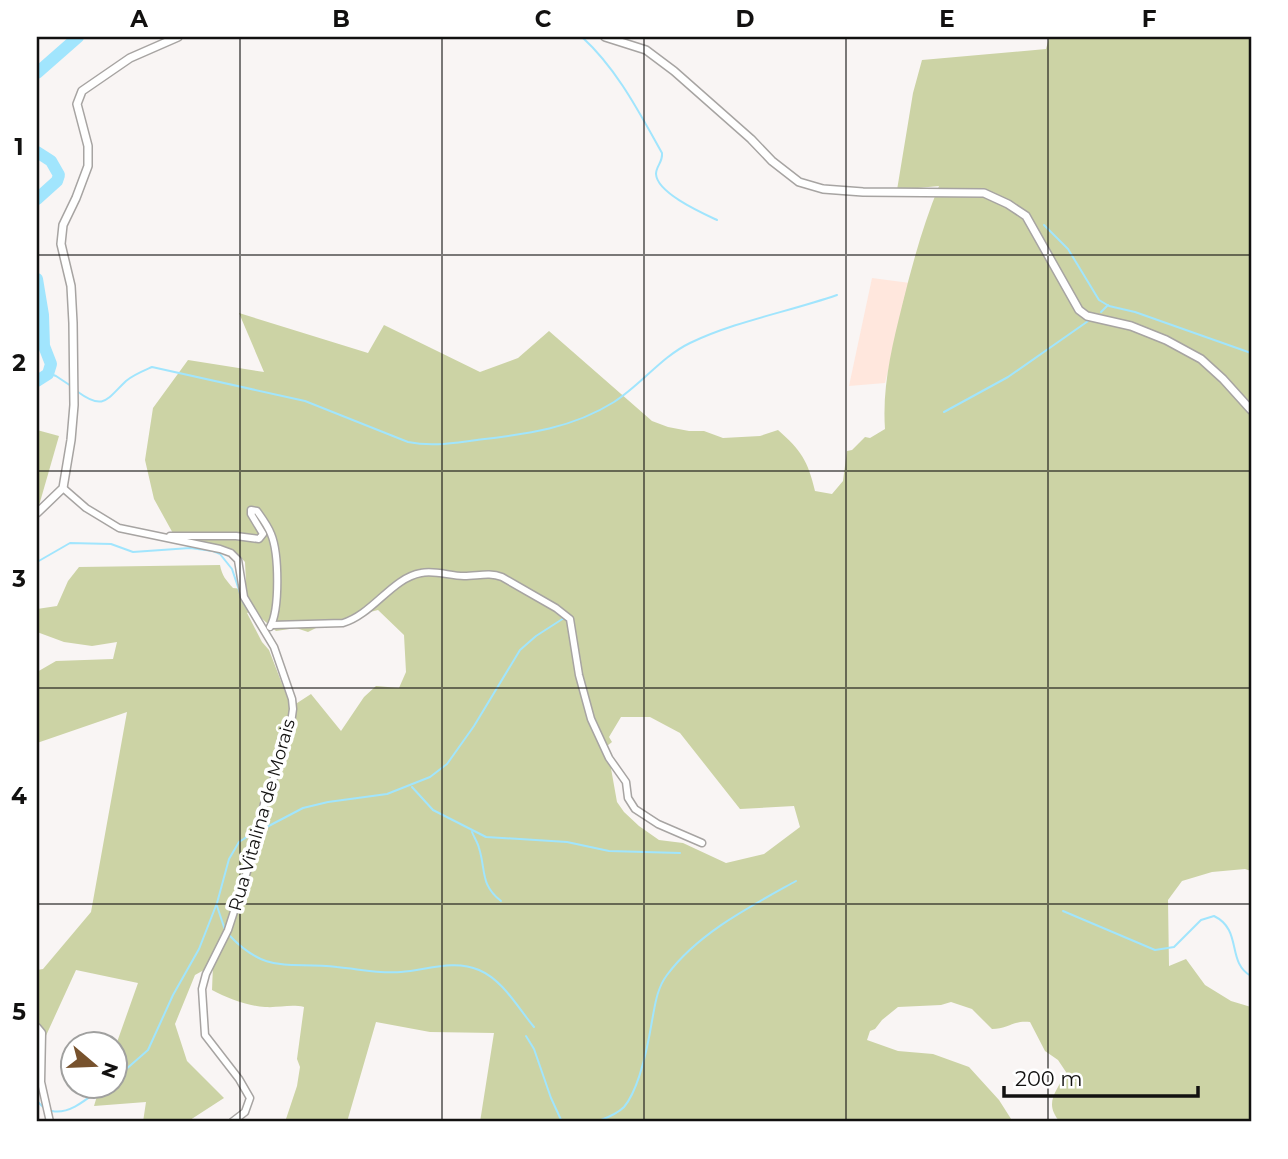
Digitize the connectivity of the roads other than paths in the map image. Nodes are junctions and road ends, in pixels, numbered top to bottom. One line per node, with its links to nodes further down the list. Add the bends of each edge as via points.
1 (178, 37): 4 (street, via 130,58 82,91 77,104 88,166 63,225 61,244 71,286 74,395)
2 (605, 37): 3 (street, via 646,50 799,182 823,189 984,193 1008,204 1026,216 1079,310 1166,340 1201,359)
3 (1251, 410)
4 (63, 488): 5 (street); 6 (street, Rua Vitalina de Morais, via 112,525)
5 (37, 513)
6 (161, 537): 7 (street, via 259,539 262,531 251,514 255,509 274,544 276,607); 8 (street, Rua Vitalina de Morais, via 236,556 244,597)
7 (272, 625): 8 (street); 9 (street, via 353,620 419,573 502,576 570,619 590,719 626,782 635,809)
8 (265, 630): 12 (street, Rua Vitalina de Morais, via 292,699 290,730 233,916 202,989 205,1035 250,1098 245,1112)
9 (702, 843)
10 (37, 1027): 11 (street, via 42,1033 41,1082)
11 (50, 1122)
12 (232, 1122)

